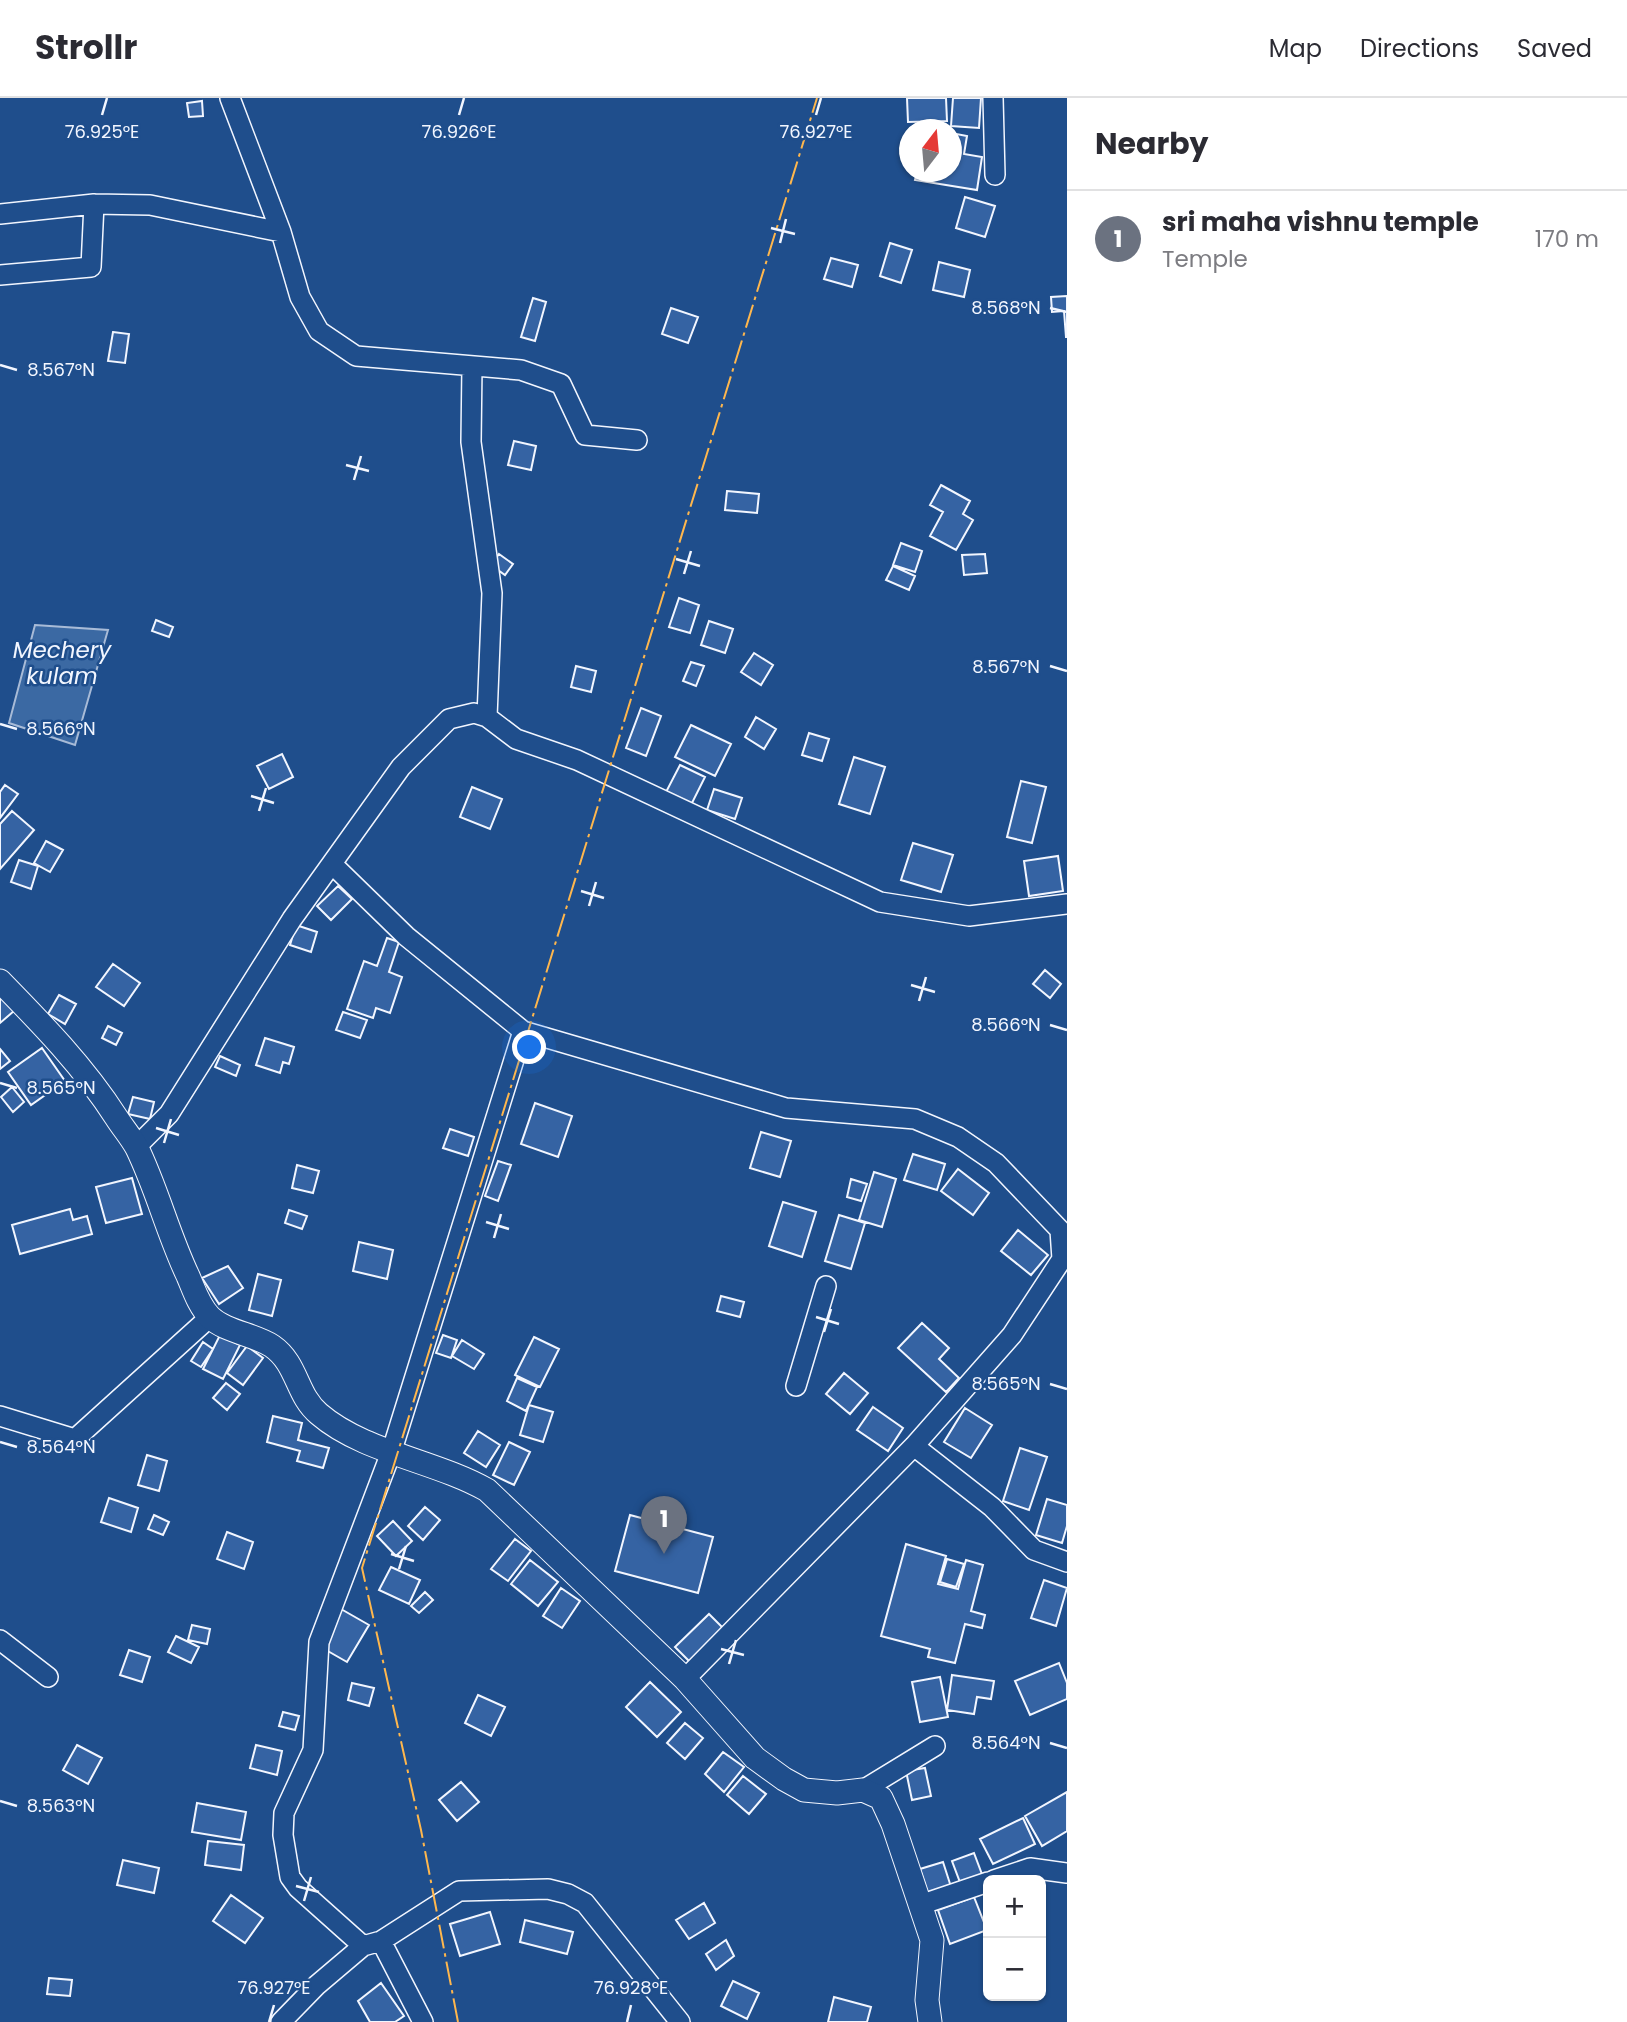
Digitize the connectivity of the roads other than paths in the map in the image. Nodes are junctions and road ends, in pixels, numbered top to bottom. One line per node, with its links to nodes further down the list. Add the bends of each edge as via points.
1 (230, 98): 6 (street)
2 (993, 98): 3 (street)
3 (995, 176)
4 (94, 204): 5 (street); 6 (street, via 150,205); 7 (street, via 91,267)
5 (0, 214)
6 (281, 232): 8 (street, via 300,297 319,331 356,356)
7 (0, 275)
8 (472, 366): 9 (street, via 521,370 562,384 585,435); 10 (street, via 471,442 492,593)
9 (637, 440)
10 (487, 718): 11 (street, via 474,713 449,719 436,729 401,768); 12 (street, via 516,740 577,760 880,902 969,916)
11 (331, 864): 14 (street, via 406,936); 15 (street, via 169,1114)
12 (1067, 904)
13 (0, 981): 15 (street, via 98,1088)
14 (523, 1031): 20 (street, via 786,1108 915,1119 958,1137 996,1163 1047,1214 1060,1230 1062,1259 1012,1335); 21 (street)
15 (136, 1147): 17 (street, via 175,1251)
16 (827, 1286): 18 (street)
17 (210, 1317): 19 (street, via 75,1439); 21 (street, via 253,1335 284,1357 295,1371 302,1396 318,1414 344,1431)
18 (796, 1386)
19 (0, 1416)
20 (914, 1447): 22 (street, via 992,1507 1034,1550); 25 (street)
21 (393, 1450): 25 (street, via 487,1490); 32 (street, via 319,1643 313,1750 284,1813 283,1835 290,1877 298,1888)
22 (1067, 1562)
23 (0, 1640): 24 (street)
24 (48, 1677)
25 (685, 1679): 27 (street, via 755,1758 784,1779 804,1790)
26 (935, 1746): 27 (street)
27 (863, 1790): 31 (street, via 874,1793 885,1807)
28 (1067, 1872): 29 (street, via 1030,1868)
29 (1009, 1875)
30 (983, 1884): 31 (street)
31 (920, 1905): 36 (street, via 932,1940 927,2000)
32 (372, 1944): 33 (street, via 317,1985); 34 (street); 35 (street, via 459,1891 525,1887 568,1894 585,1903)
33 (281, 2022)
34 (423, 2022)
35 (680, 2022)
36 (930, 2022)

